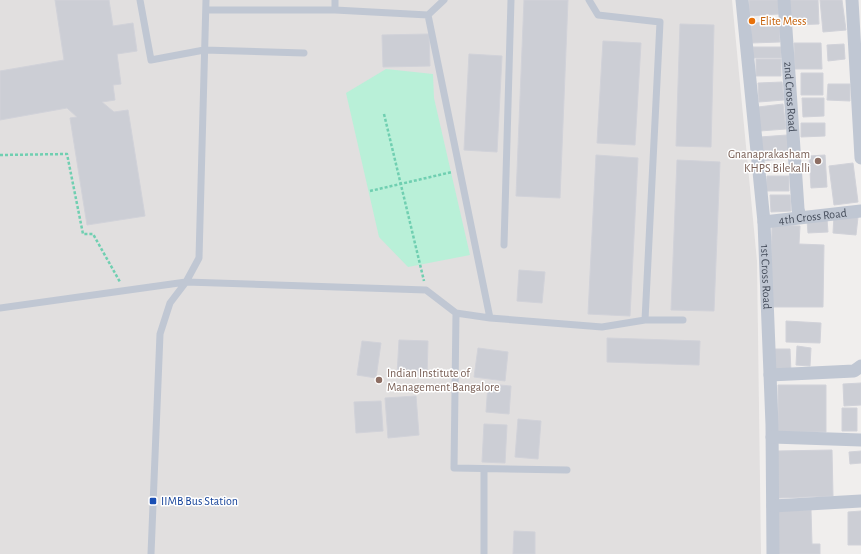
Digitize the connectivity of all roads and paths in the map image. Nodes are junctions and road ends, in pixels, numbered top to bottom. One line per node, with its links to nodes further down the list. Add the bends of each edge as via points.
1 (140, 0): 13 (lane, via 151,60)
2 (206, 0): 10 (lane)
3 (335, 0): 11 (lane)
4 (444, 0): 12 (lane)
5 (511, 0): 24 (lane)
6 (588, 0): 31 (lane, via 598,15 660,22)
7 (742, 0): 23 (street, 1st Cross Road)
8 (784, 0): 22 (street, 2nd Cross Road)
9 (852, 0): 17 (street)
10 (206, 10): 11 (lane); 13 (lane)
11 (335, 10): 12 (lane)
12 (428, 15): 18 (lane)
13 (204, 50): 14 (lane); 25 (lane, via 199,258)
14 (304, 53)
15 (384, 114): 19 (path)
16 (0, 155): 27 (path, via 67,154 83,234 94,234)
17 (861, 158)
18 (460, 170): 19 (path); 30 (lane)
19 (401, 184): 20 (path); 26 (path)
20 (370, 191)
21 (861, 211): 22 (street, 4th Cross Road)
22 (800, 217): 23 (street, 4th Cross Road)
23 (764, 222): 34 (street, 1st Cross Road)
24 (504, 245)
25 (186, 282): 26 (lane); 27 (lane); 41 (lane, via 170,303 160,334)
26 (426, 290): 29 (lane)
27 (125, 291): 28 (lane)
28 (0, 308)
29 (456, 313): 30 (lane); 37 (lane, via 454,468)
30 (490, 318): 31 (lane, via 602,327)
31 (645, 320): 32 (lane)
32 (683, 320)
33 (861, 366): 34 (street, via 854,371)
34 (770, 375): 35 (street, 1st Cross Road)
35 (772, 437): 36 (street); 40 (street, 1st Cross Road)
36 (861, 440)
37 (484, 469): 38 (lane); 42 (lane)
38 (567, 470)
39 (861, 501): 40 (street)
40 (773, 506): 43 (street, 1st Cross Road)
41 (151, 554)
42 (484, 554)
43 (773, 554)

